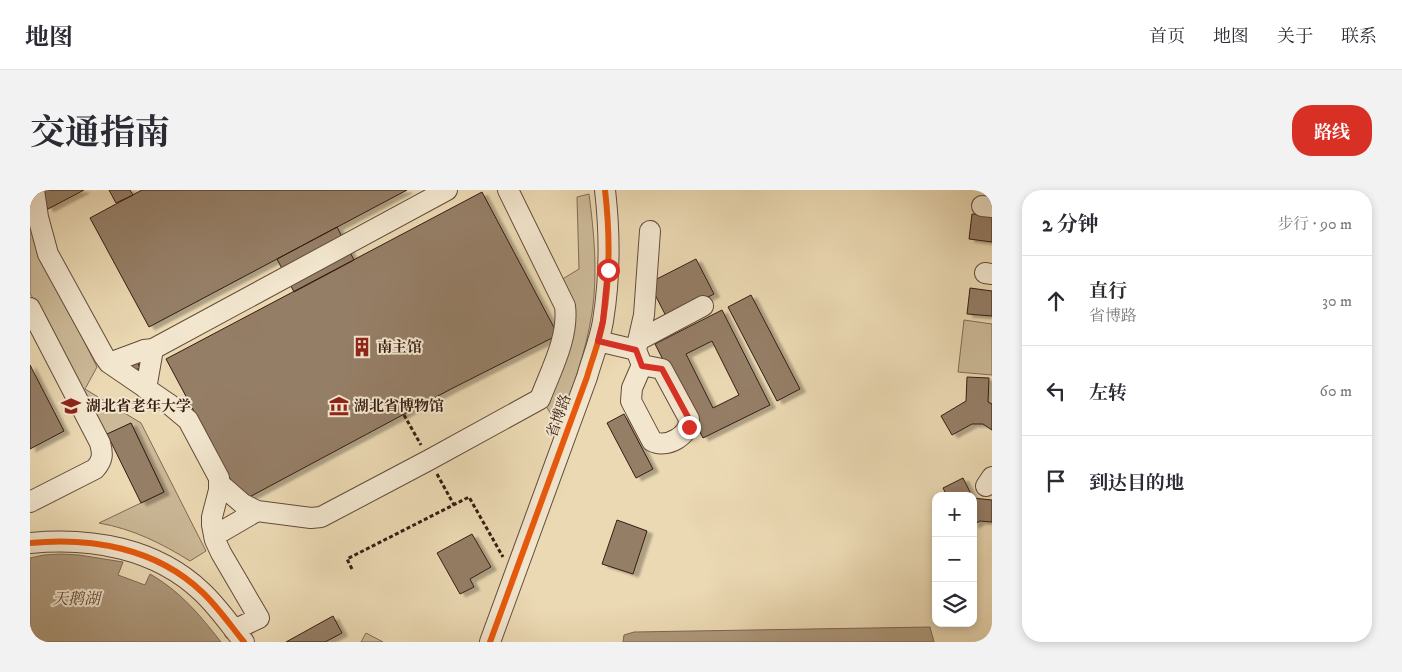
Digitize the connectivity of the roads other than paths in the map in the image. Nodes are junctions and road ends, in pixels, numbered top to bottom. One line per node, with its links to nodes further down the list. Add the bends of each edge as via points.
1 (34, 190): 11 (street, via 48,254)
2 (447, 190): 9 (street)
3 (508, 190): 15 (street, via 565,306 561,342 540,399 321,516 311,518)
4 (605, 190): 8 (street, 省博路, via 608,270)
5 (650, 232): 10 (street)
6 (703, 306): 10 (street)
7 (30, 308): 14 (street, via 100,444 102,454 96,469)
8 (598, 341): 10 (street); 19 (street, 省博路)
9 (153, 349): 11 (street); 12 (street)
10 (639, 352)
11 (109, 363): 12 (street)
12 (146, 389): 13 (street, via 188,420 216,470)
13 (220, 484): 15 (street, via 243,504); 16 (street, via 212,516)
14 (30, 502)
15 (257, 511): 16 (street)
16 (214, 536): 18 (street, via 259,618)
17 (30, 543): 18 (street, via 86,542 124,548 146,556 188,580)
18 (239, 636)
19 (490, 642)

